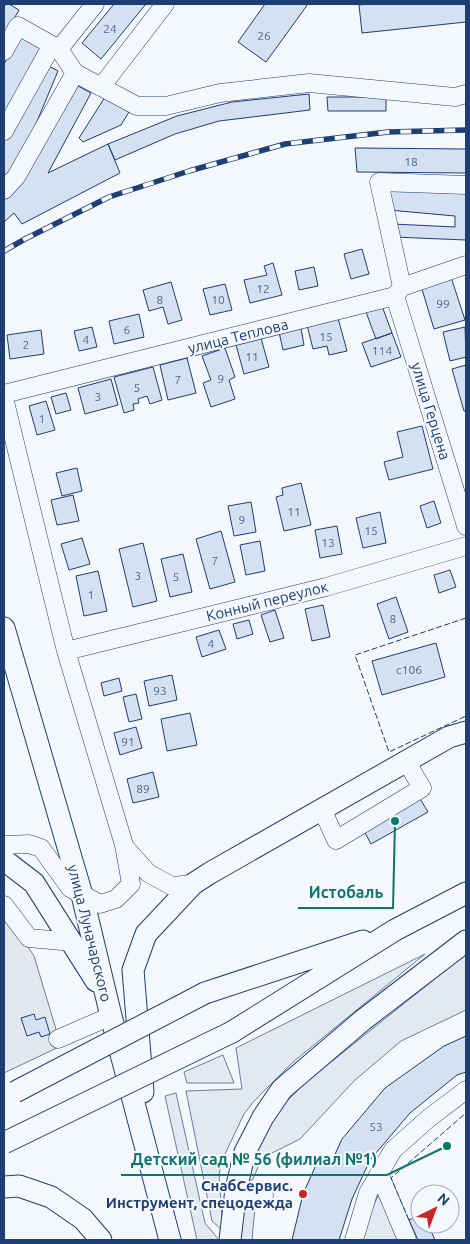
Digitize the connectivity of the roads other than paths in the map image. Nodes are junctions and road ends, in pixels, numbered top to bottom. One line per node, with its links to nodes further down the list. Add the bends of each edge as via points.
1 (95, 4): 3 (street)
2 (165, 4): 6 (street)
3 (56, 47): 4 (street, via 18,26); 5 (street); 8 (street)
4 (4, 51)
5 (75, 73): 6 (street); 10 (street, via 16,178)
6 (101, 87): 7 (street, via 137,106 166,106 220,92 309,83 455,97)
7 (466, 94)
8 (4, 131)
9 (466, 185): 12 (street, улица Герцена, via 379,182)
10 (4, 190)
11 (466, 265): 12 (street, улица Теплова)
12 (398, 292): 13 (street, улица Теплова); 15 (street, улица Герцена)
13 (4, 394)
14 (4, 398): 18 (street)
15 (466, 526)
16 (466, 546): 18 (street, Конный переулок, via 326,587)
17 (4, 628): 27 (main road, улица Луначарского)
18 (66, 651): 23 (street)
19 (466, 732): 20 (main road, via 449,737)
20 (406, 761): 21 (main road); 21 (street, via 422,788 336,840)
21 (322, 809): 25 (main road)
22 (4, 845): 27 (street, via 29,844 40,848 70,888)
23 (124, 845): 25 (street, via 148,873 172,886); 27 (street, via 131,884 116,898 100,904)
24 (4, 860): 31 (main road, via 34,883)
25 (193, 884): 39 (main road, via 146,934 133,970)
26 (466, 893): 29 (main road)
27 (82, 895): 32 (main road, улица Луначарского)
28 (4, 905): 31 (street, via 29,938)
29 (394, 930): 36 (main road, bridge, via 204,993); 37 (main road, bridge, via 232,1032)
30 (466, 941): 42 (main road, via 282,1089 245,1152)
31 (73, 942): 32 (main road)
32 (109, 1008): 33 (street); 34 (main road, улица Луначарского)
33 (58, 1039)
34 (131, 1090): 38 (street); 39 (main road, улица Луначарского)
35 (466, 1090): 40 (street, via 393,1150)
36 (7, 1095)
37 (4, 1143)
38 (4, 1151)
39 (149, 1160): 45 (main road, улица Луначарского)
40 (380, 1173): 47 (street, via 368,1193); 48 (street)
41 (4, 1187): 44 (main road, via 20,1186 51,1198 83,1219)
42 (236, 1189): 43 (street); 46 (main road)
43 (264, 1195)
44 (101, 1240)
45 (170, 1240)
46 (230, 1240)
47 (354, 1240)
48 (407, 1240)

